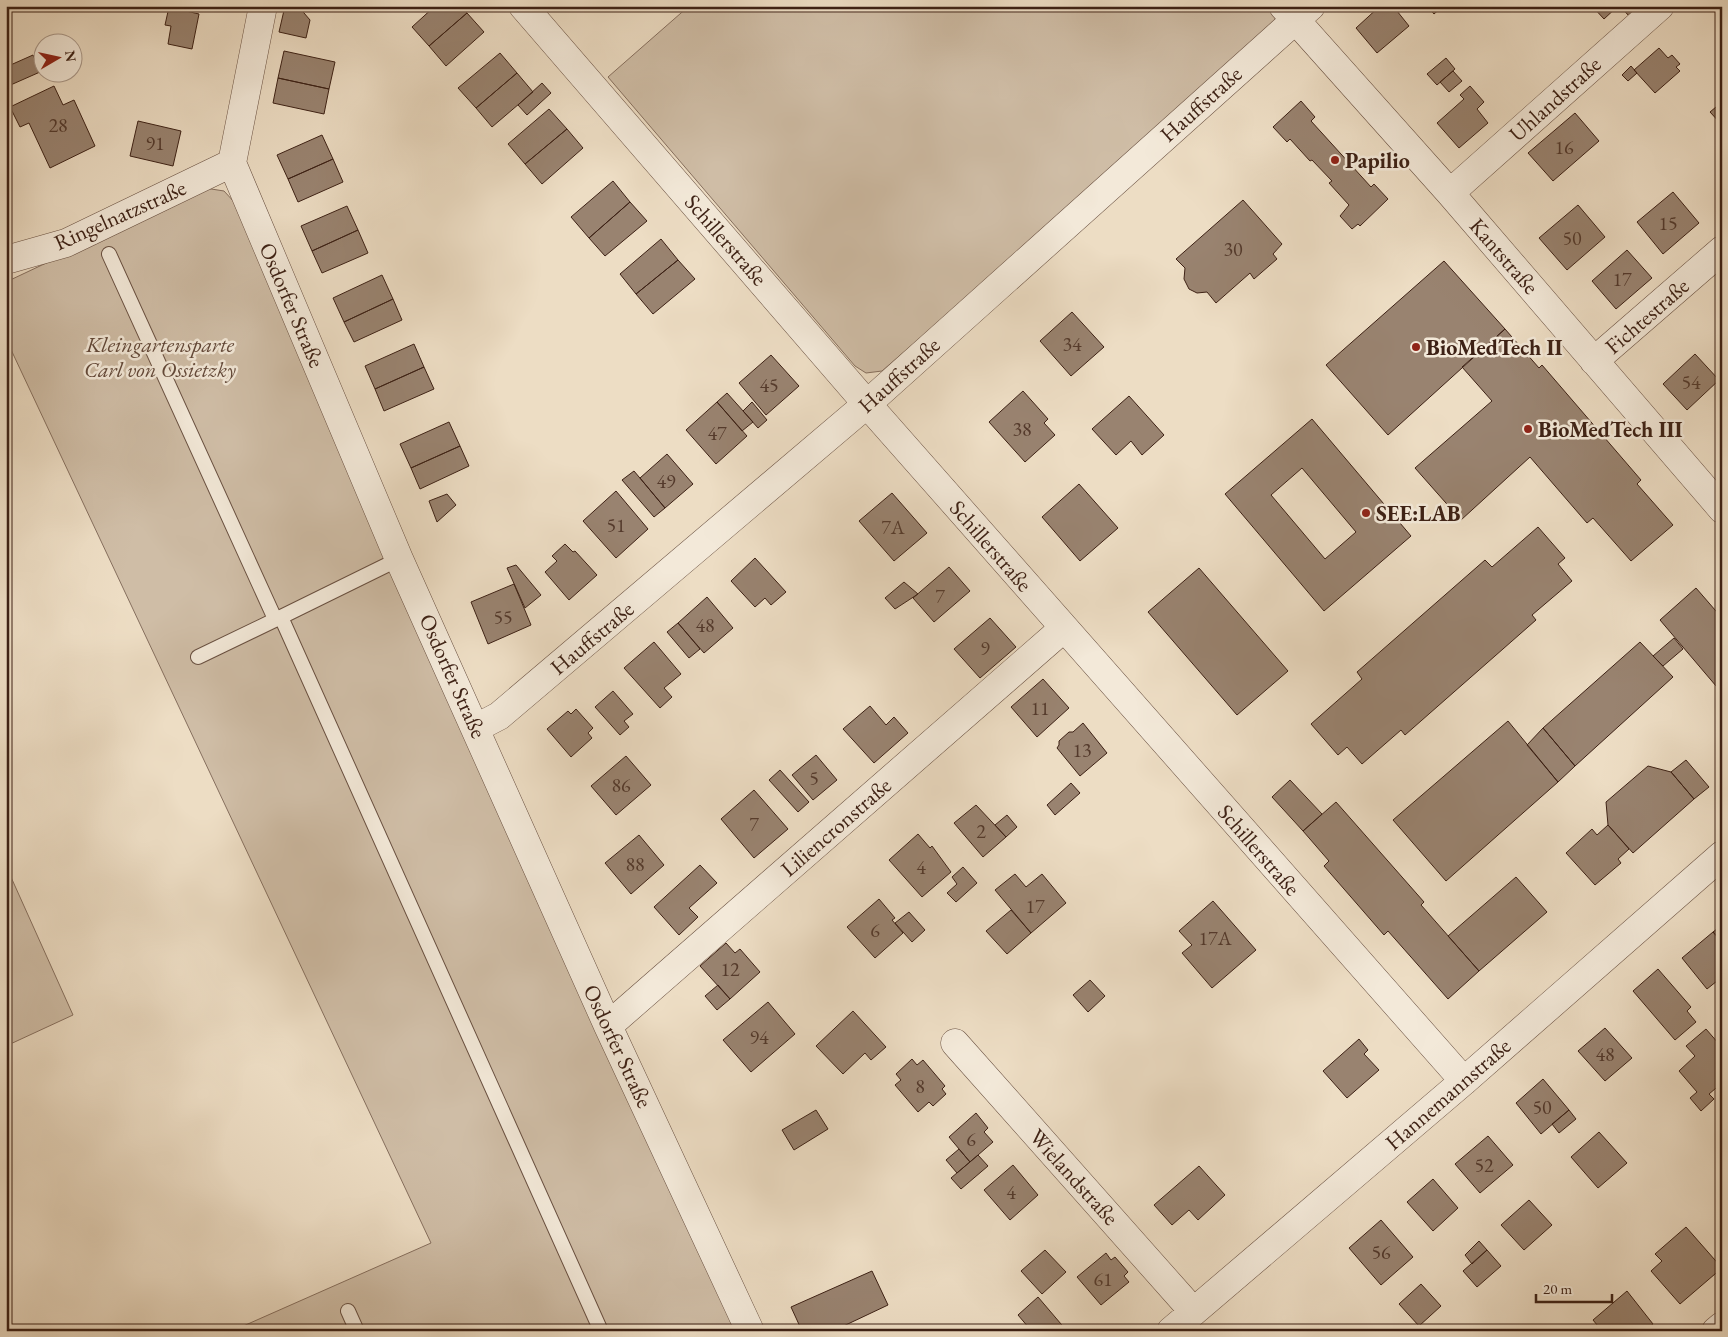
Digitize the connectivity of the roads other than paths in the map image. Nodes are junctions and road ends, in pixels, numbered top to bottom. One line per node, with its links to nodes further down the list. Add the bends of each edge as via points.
1 (263, 6): 5 (street)
2 (523, 6): 11 (street, Schillerstraße)
3 (1660, 6): 6 (street, Uhlandstraße)
4 (1296, 11): 6 (street, Kantstraße); 11 (street, Hauffstraße)
5 (232, 164): 8 (street, Ringelnatzstraße, via 66,242); 13 (street, Osdorfer Straße)
6 (1450, 193): 10 (street, Kantstraße)
7 (1722, 250): 10 (street, Fichtestraße)
8 (8, 253)
9 (109, 254): 14 (lane)
10 (1594, 361): 12 (street, Kantstraße)
11 (867, 404): 15 (street, Schillerstraße); 17 (street, Hauffstraße, via 499,716)
12 (1722, 509)
13 (399, 558): 14 (lane); 17 (street, Osdorfer Straße)
14 (278, 618): 16 (lane); 26 (lane)
15 (1064, 628): 19 (street, Liliencronstraße); 21 (street, Schillerstraße)
16 (198, 657)
17 (476, 728): 19 (street, Osdorfer Straße)
18 (1722, 855): 21 (street, Hannemannstraße)
19 (608, 1026): 27 (street, Osdorfer Straße)
20 (955, 1043): 23 (street, Wielandstraße)
21 (1464, 1081): 23 (street, Hannemannstraße)
22 (348, 1311): 25 (lane)
23 (1193, 1311): 28 (street, Hannemannstraße)
24 (1722, 1326): 29 (street)
25 (357, 1331)
26 (601, 1331)
27 (750, 1331)
28 (1172, 1331)
29 (1716, 1331)

